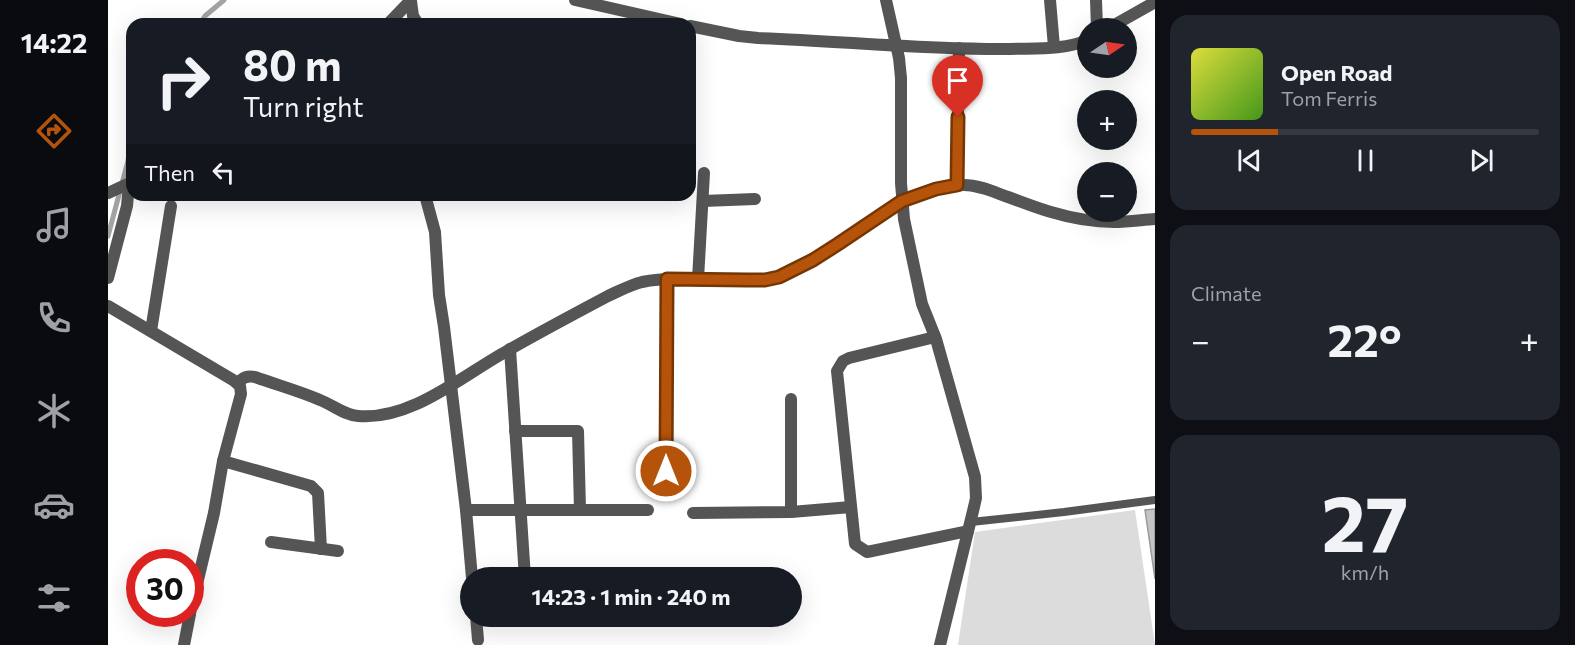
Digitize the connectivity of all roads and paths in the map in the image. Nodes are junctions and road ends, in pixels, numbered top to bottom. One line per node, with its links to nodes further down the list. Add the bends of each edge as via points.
1 (411, 0): 7 (street); 8 (street)
2 (574, 0): 9 (street)
3 (886, 0): 14 (street)
4 (1050, 0): 15 (street)
5 (1096, 0): 10 (street)
6 (1155, 2): 11 (street)
7 (397, 18)
8 (414, 18)
9 (629, 18)
10 (1097, 18)
11 (1127, 18)
12 (696, 27): 14 (street, via 749,37)
13 (1077, 44): 15 (street)
14 (896, 45): 16 (street); 25 (street, via 901,78)
15 (1054, 47): 16 (street)
16 (959, 48): 19 (street)
17 (704, 172): 24 (street)
18 (126, 185): 20 (street)
19 (957, 185): 25 (street); 27 (street, via 983,188 1078,219)
20 (108, 193)
21 (755, 199): 24 (street)
22 (127, 201): 28 (street)
23 (427, 201): 36 (street, via 435,232)
24 (703, 201): 30 (street)
25 (902, 201): 30 (street, via 779,277); 33 (street, via 917,284)
26 (171, 206): 32 (street)
27 (1155, 219)
28 (108, 278)
29 (667, 279): 30 (street); 34 (street, via 640,283 608,296); 40 (street)
30 (698, 279)
31 (108, 306): 32 (street)
32 (151, 331): 35 (street)
33 (935, 337): 42 (street, via 849,358 837,371); 49 (street, via 975,477 976,498)
34 (510, 349): 36 (street); 38 (street)
35 (237, 383): 36 (street, via 244,377 255,377 360,416 408,408); 39 (street, via 241,394)
36 (452, 385): 43 (street)
37 (791, 399): 47 (street)
38 (515, 431): 44 (street, via 578,431); 46 (street)
39 (223, 461): 51 (street, via 311,486 318,493); 53 (street)
40 (666, 471)
41 (1155, 500): 49 (lane)
42 (851, 507): 47 (street); 49 (street, via 855,544 867,552)
43 (466, 510): 46 (street); 54 (street)
44 (580, 510): 45 (street); 46 (street)
45 (648, 510)
46 (520, 511): 55 (street)
47 (792, 512): 48 (street)
48 (693, 513)
49 (969, 526): 60 (street)
50 (271, 542): 51 (street)
51 (321, 549): 52 (street)
52 (338, 551)
53 (204, 555)
54 (471, 567)
55 (524, 567)
56 (187, 627): 59 (street)
57 (476, 627): 58 (street)
58 (477, 640)
59 (184, 645)
60 (940, 645)

